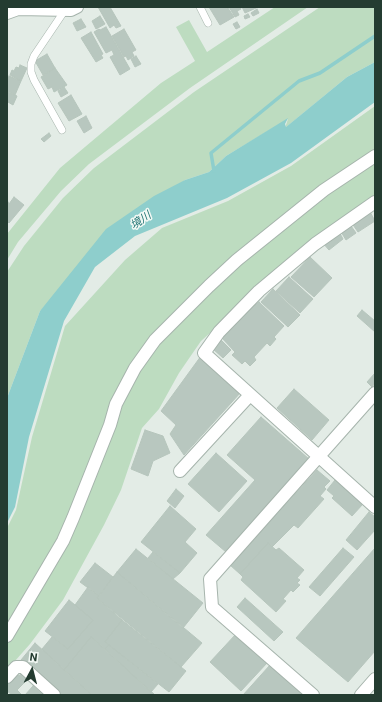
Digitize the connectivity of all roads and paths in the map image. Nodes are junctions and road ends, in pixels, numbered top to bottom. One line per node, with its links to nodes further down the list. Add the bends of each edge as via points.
1 (200, 7): 4 (lane)
2 (71, 8): 3 (street, via 18,9); 5 (lane, via 34,56 31,64 34,80)
3 (7, 13)
4 (208, 23)
5 (62, 130)
6 (375, 156): 13 (street, via 324,190 237,260 155,340 135,368 116,404 110,425 62,541)
7 (375, 202): 9 (street, via 315,244 259,291 219,332 204,353)
8 (375, 393): 10 (street)
9 (250, 395): 10 (street); 11 (street)
10 (319, 457): 12 (street); 17 (street, via 210,579 212,606)
11 (180, 471)
12 (375, 507)
13 (7, 636)
14 (7, 677): 16 (street, via 16,667 23,667)
15 (375, 679): 18 (street)
16 (54, 695)
17 (313, 695)
18 (361, 695)

